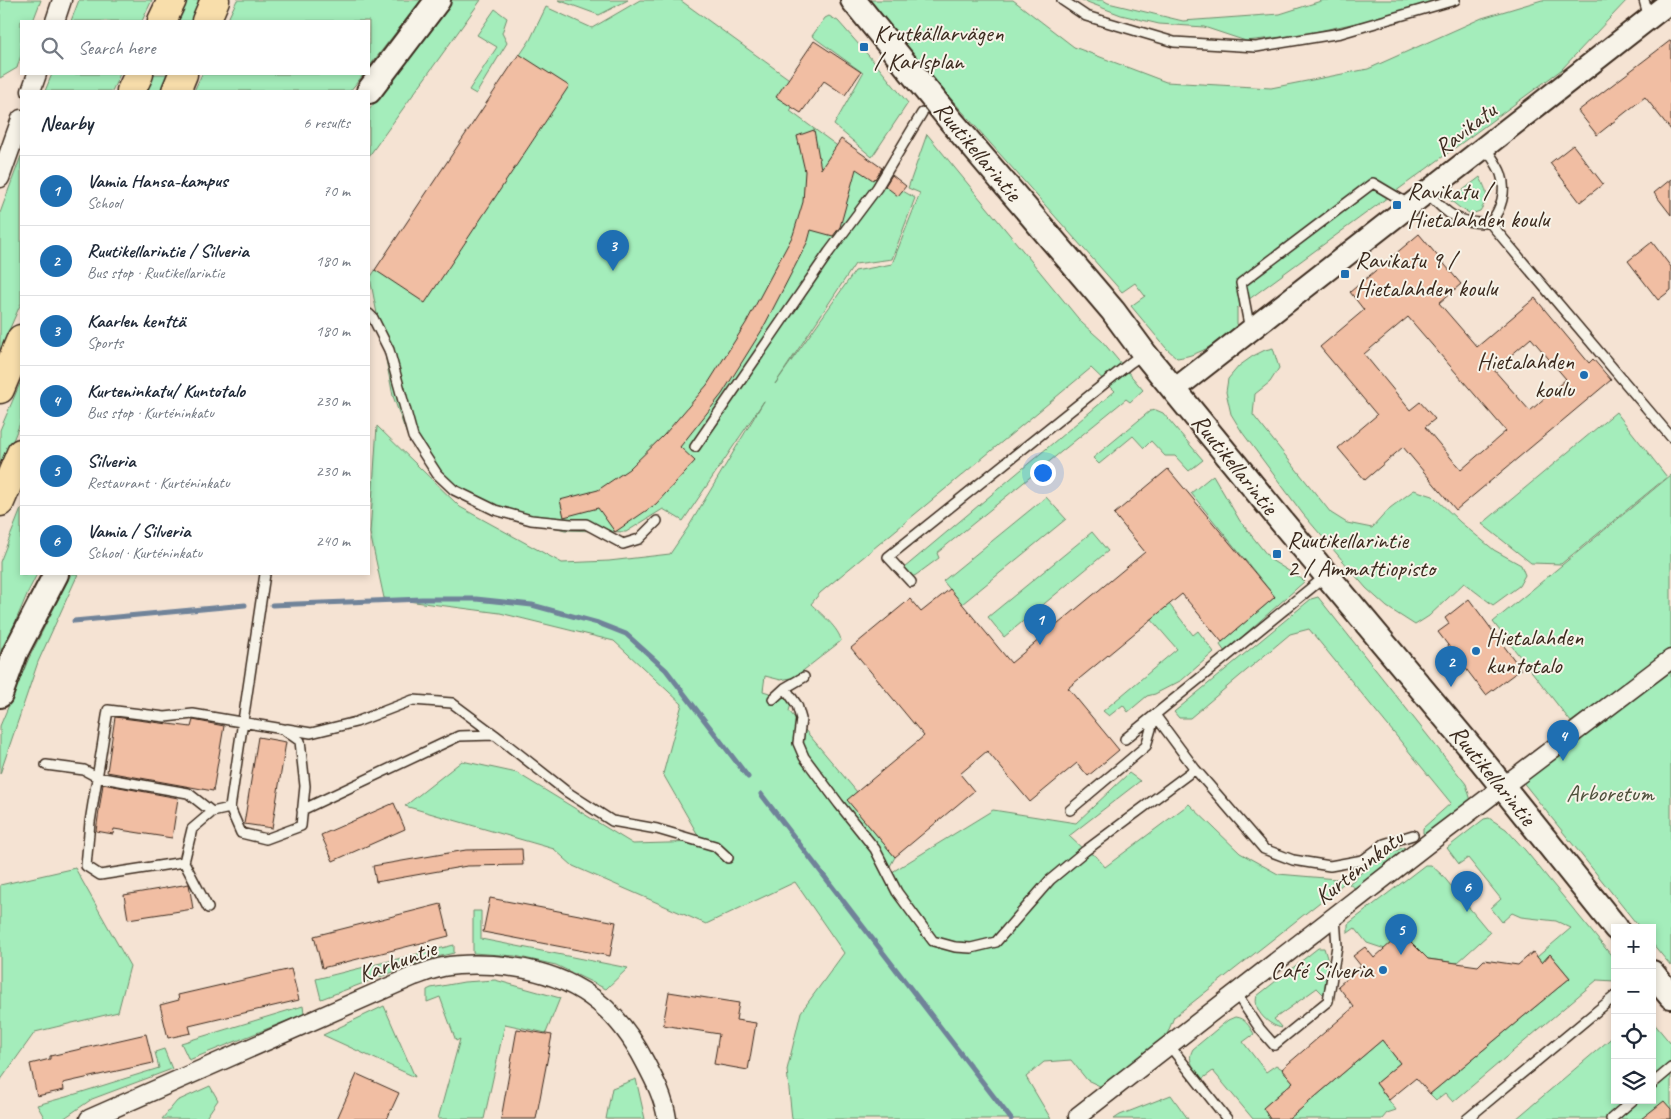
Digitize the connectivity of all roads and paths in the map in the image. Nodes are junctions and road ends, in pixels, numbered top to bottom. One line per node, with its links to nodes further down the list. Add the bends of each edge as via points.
1 (62, 0): 10 (street)
2 (172, 0): 11 (highway)
3 (215, 0): 12 (highway)
4 (438, 0): 19 (main road)
5 (853, 0): 30 (main road, Ruutikellarintie, via 1113,311)
6 (1062, 0): 7 (lane, via 1086,16 1174,42 1256,47 1341,33)
7 (1455, 0)
8 (1671, 1): 9 (street, Ravikatu)
9 (1647, 9): 22 (street, Ravikatu)
10 (55, 20)
11 (162, 20)
12 (206, 20)
13 (37, 75): 16 (street)
14 (139, 75): 17 (highway)
15 (183, 75): 18 (highway)
16 (31, 90)
17 (131, 90)
18 (176, 90)
19 (370, 90)
20 (922, 113): 34 (lane, via 877,188 828,252)
21 (20, 122): 23 (street)
22 (1485, 146): 24 (street, Ravikatu); 26 (lane, via 1502,175 1503,200)
23 (0, 178)
24 (1427, 192): 25 (street, Ravikatu); 26 (lane, via 1441,209 1456,218 1473,224)
25 (1410, 205): 28 (street, Ravikatu); 28 (lane, via 1374,183 1241,283)
26 (1490, 223): 33 (lane)
27 (370, 315): 37 (lane, via 389,350 413,437 437,474 454,490 495,510 531,520 586,524 623,544 638,540)
28 (1250, 330): 32 (street, Ravikatu)
29 (20, 341): 31 (highway)
30 (1144, 353): 32 (main road, Ruutikellarintie); 41 (lane, via 888,557)
31 (0, 389)
32 (1174, 390): 38 (main road, Ruutikellarintie)
33 (1671, 437)
34 (695, 446)
35 (20, 454): 36 (highway)
36 (0, 502)
37 (657, 520)
38 (1327, 574): 47 (lane); 55 (main road, Ruutikellarintie)
39 (55, 575): 45 (main road, via 15,653)
40 (265, 575): 48 (lane)
41 (910, 582)
42 (1671, 659): 55 (street, Kurténinkatu)
43 (804, 677): 44 (lane)
44 (785, 688): 46 (lane); 53 (lane, via 797,705 801,719 798,743 804,757 875,849 897,892 933,941 955,947 971,948 996,942 1050,880)
45 (0, 695)
46 (773, 699)
47 (1155, 714): 51 (lane); 53 (lane); 58 (lane, via 1146,746)
48 (243, 722): 49 (lane); 54 (lane, via 193,714 165,717 108,710); 56 (lane)
49 (283, 729): 50 (lane, via 312,733 356,722 413,700 452,703); 57 (lane, via 300,741 305,786)
50 (494, 735): 57 (lane, via 459,736); 61 (lane, via 567,792 612,821 657,829 715,846)
51 (1125, 739)
52 (46, 765): 54 (lane, via 84,770)
53 (1196, 769): 60 (lane, via 1264,849 1293,860 1330,866 1364,860 1384,844)
54 (97, 777): 59 (lane, via 188,792); 62 (lane, via 86,866 100,876)
55 (1503, 786): 64 (street, Kurténinkatu); 65 (main road, Ruutikellarintie)
56 (230, 808): 57 (lane, via 242,833 266,839 301,826); 59 (lane)
57 (302, 810)
58 (1070, 810)
59 (212, 812): 62 (lane, via 192,829)
60 (1413, 835)
61 (728, 858)
62 (184, 862): 63 (lane)
63 (208, 908)
64 (1335, 916): 67 (street, Kurténinkatu); 67 (lane, via 1337,946 1328,1002 1274,1045)
65 (1613, 924)
66 (1656, 978): 68 (main road)
67 (1236, 993): 70 (street, Kurténinkatu)
68 (1671, 996)
69 (1611, 999): 78 (lane)
70 (1169, 1045): 74 (street, Kurténinkatu); 77 (lane)
71 (1671, 1068): 72 (lane)
72 (1656, 1081)
73 (1628, 1104): 79 (lane)
74 (1078, 1116)
75 (89, 1119): 76 (street, Karhuntie, via 414,976 444,967 475,964 536,971 561,980 602,1004 635,1042 661,1095)
76 (667, 1119)
77 (1227, 1119)
78 (1467, 1119)
79 (1611, 1119)

